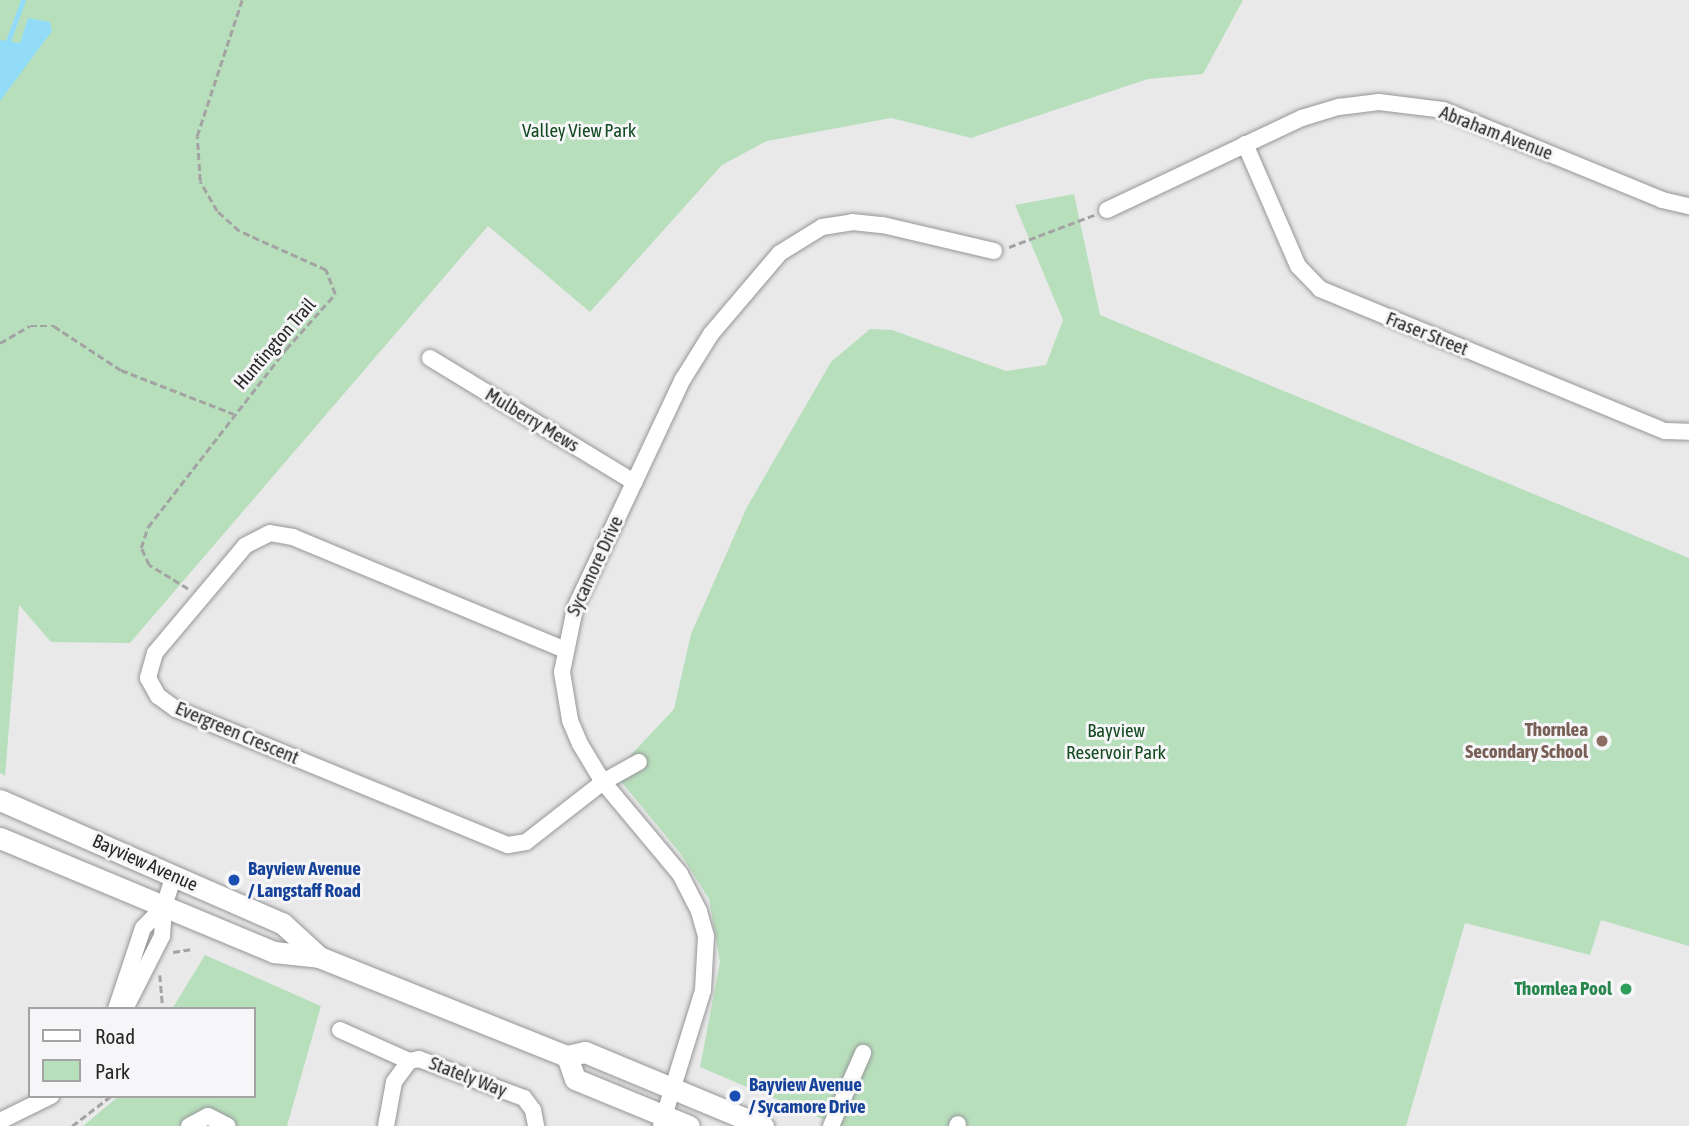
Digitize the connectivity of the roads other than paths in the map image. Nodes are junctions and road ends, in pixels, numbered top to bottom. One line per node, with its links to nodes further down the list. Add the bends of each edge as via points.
1 (1245, 144): 2 (street, Abraham Avenue, via 1339,107 1379,102 1422,106); 3 (street, Abraham Avenue); 6 (street, Fraser Street, via 1297,266 1320,289 1665,431)
2 (1689, 206)
3 (1107, 210)
4 (994, 251): 7 (street, Sycamore Drive, via 867,222 822,227 791,243 768,264 696,356)
5 (430, 358): 7 (street, Mulberry Mews)
6 (1689, 432)
7 (634, 482): 8 (street, Sycamore Drive, via 575,608)
8 (563, 649): 10 (street, Sycamore Drive, via 570,720); 10 (street, Evergreen Crescent, via 282,534 253,539 155,653 148,669 152,687 176,709 508,845 534,837)
9 (639, 762): 10 (street, Evergreen Crescent)
10 (603, 782): 22 (street, Sycamore Drive, via 680,874 706,936 703,990)
11 (0, 800): 13 (main road, Bayview Avenue)
12 (0, 838): 14 (main road, Bayview Avenue)
13 (174, 875): 14 (street); 15 (main road, Bayview Avenue, via 282,923)
14 (164, 906): 15 (main road, Bayview Avenue, via 274,952); 16 (street, via 143,928); 17 (street, via 162,936)
15 (319, 957): 22 (main road, Bayview Avenue, via 567,1056 585,1052)
16 (117, 1007)
17 (126, 1007)
18 (340, 1030): 20 (street, via 386,1046)
19 (863, 1053): 30 (street)
20 (409, 1061): 26 (street, Stately Way, via 394,1082); 27 (street, Stately Way, via 448,1067 524,1098 533,1110)
21 (47, 1098): 23 (street)
22 (668, 1108): 28 (main road, Bayview Avenue); 29 (main road, Bayview Avenue)
23 (0, 1121)
24 (189, 1126): 25 (street, via 208,1116)
25 (228, 1126)
26 (386, 1126)
27 (536, 1126)
28 (689, 1126)
29 (763, 1126)
30 (831, 1126)

